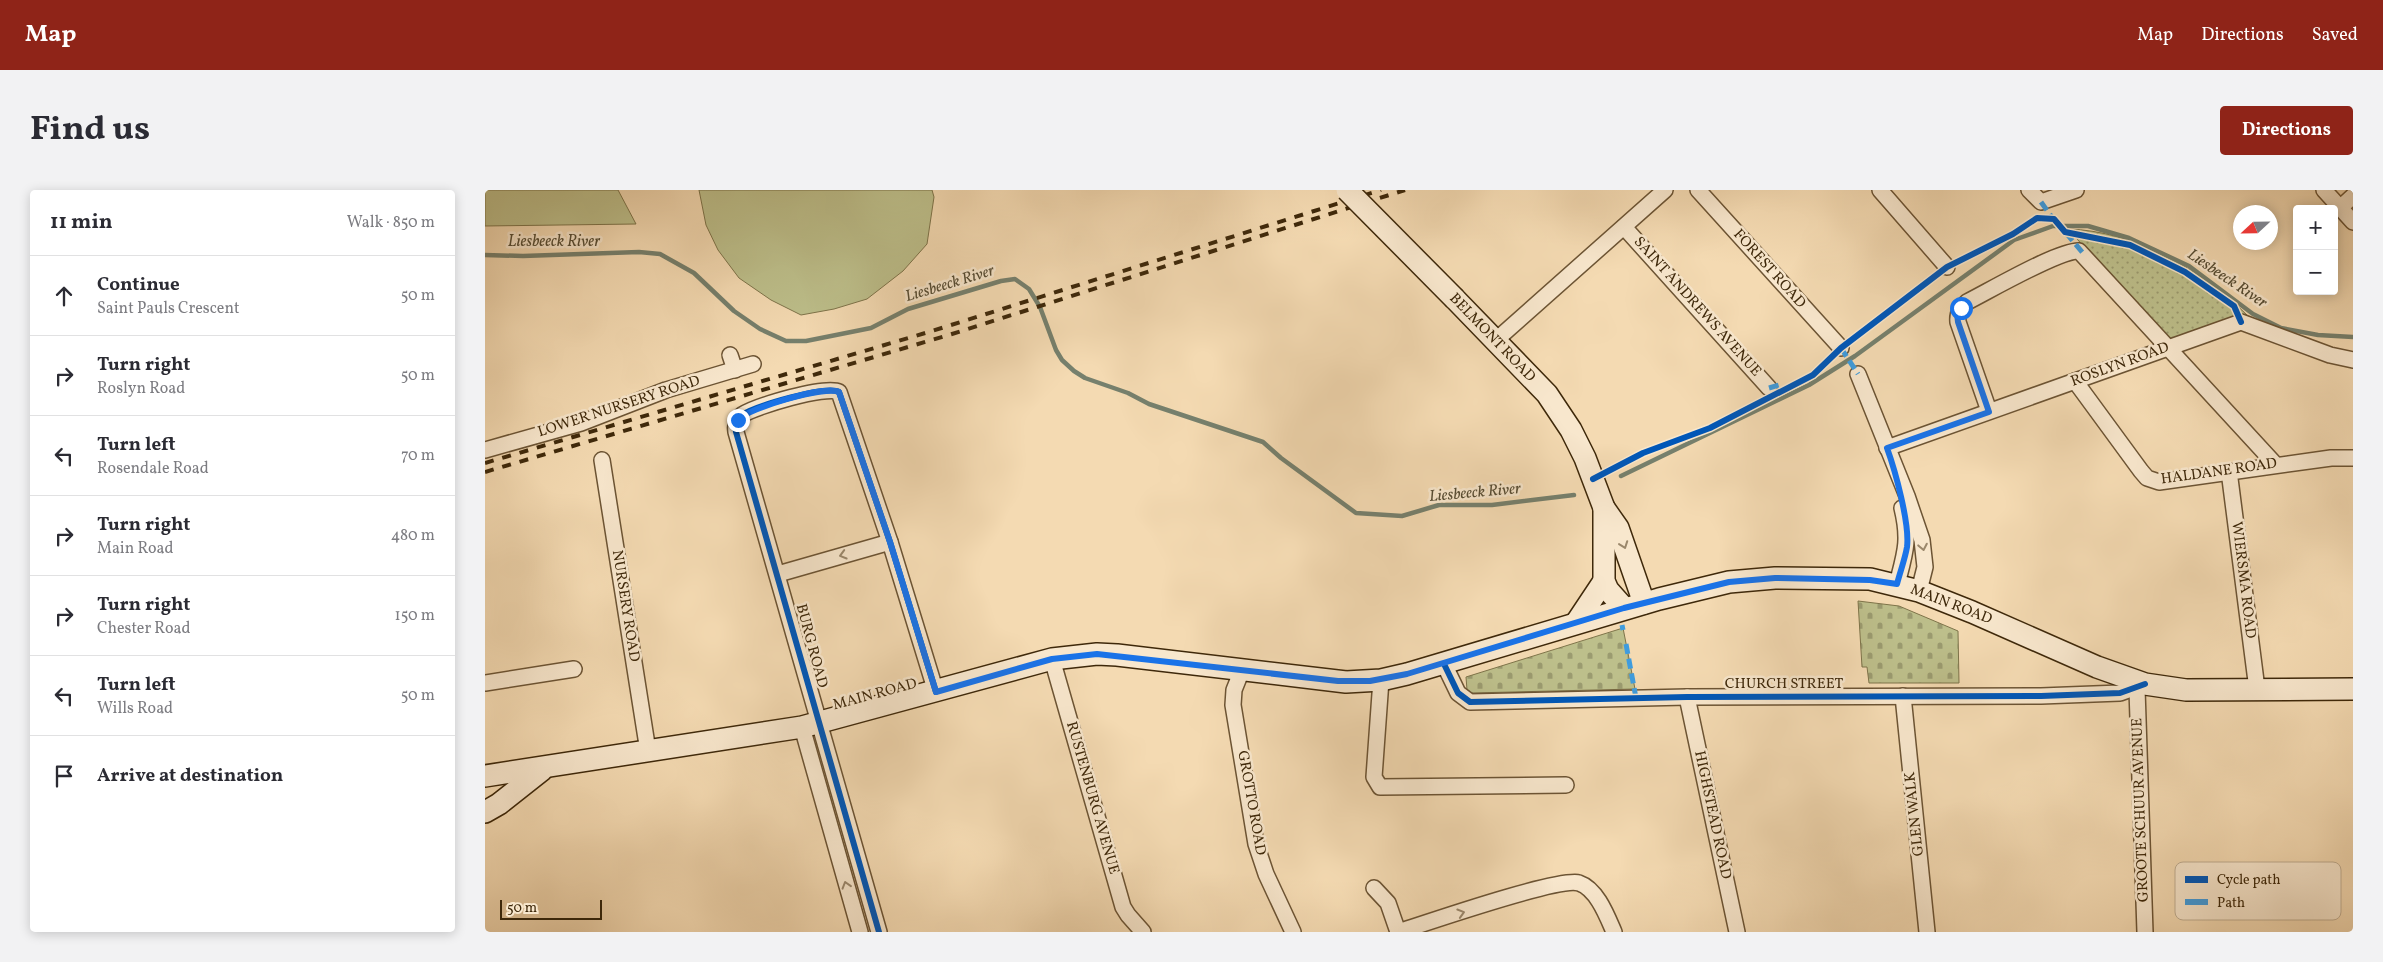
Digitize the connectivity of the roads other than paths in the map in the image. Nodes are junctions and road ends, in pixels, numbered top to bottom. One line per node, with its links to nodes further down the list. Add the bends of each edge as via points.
1 (1347, 190): 13 (main road, BELMONT ROAD, bridge)
2 (1665, 190): 11 (street)
3 (1698, 190): 15 (street, FOREST ROAD)
4 (1880, 190): 12 (street)
5 (2029, 190): 6 (street, via 2041,202)
6 (2076, 190)
7 (2324, 190): 9 (street)
8 (2353, 196): 9 (street)
9 (2340, 208): 10 (street)
10 (2353, 222)
11 (1624, 227): 13 (street); 22 (street, SAINT ANDREWS AVENUE)
12 (1947, 267)
13 (1495, 341): 31 (main road, BELMONT ROAD, via 1547,394 1565,421 1582,452)
14 (2169, 347): 17 (street, ROSLYN ROAD, via 2241,322 2330,355); 21 (street, ROSLYN ROAD); 23 (street, via 2083,253 2076,251 2027,271 1967,302 1957,314); 28 (street)
15 (1841, 348)
16 (730, 355): 19 (street)
17 (2353, 360)
18 (753, 364): 19 (street, LOWER NURSERY ROAD)
19 (735, 370): 25 (street, LOWER NURSERY ROAD, via 666,390 581,423)
20 (1858, 374): 24 (street)
21 (2075, 381): 23 (street, ROSLYN ROAD); 30 (street, HALDANE ROAD, via 2147,478 2159,482)
22 (1769, 388)
23 (1989, 412): 24 (street, ROSLYN ROAD)
24 (1887, 448): 29 (street)
25 (485, 450)
26 (2353, 458): 28 (street, HALDANE ROAD)
27 (602, 460): 52 (street, NURSERY ROAD)
28 (2275, 464): 30 (street, HALDANE ROAD)
29 (1894, 468): 35 (street, via 1907,538); 36 (street, one-way to 36, via 1907,496 1923,548 1925,567)
30 (2229, 471): 46 (street, WIERSMA ROAD)
31 (1604, 508): 34 (main road, BELMONT ROAD); 37 (main road, BELMONT ROAD, one-way to 37, via 1618,528)
32 (890, 542): 33 (street, one-way to 33); 33 (street, BURG ROAD, via 839,392 829,389 773,403 741,416 736,432); 48 (street)
33 (778, 574): 51 (street, BURG ROAD)
34 (1604, 581): 37 (main road, via 1608,590); 38 (main road)
35 (1897, 584): 36 (main road, MAIN ROAD); 37 (main road, MAIN ROAD, via 1870,580 1751,579)
36 (1919, 591): 45 (main road, MAIN ROAD)
37 (1634, 606): 38 (main road, MAIN ROAD)
38 (1576, 623): 40 (main road, MAIN ROAD)
39 (1052, 659): 42 (main road, MAIN ROAD, via 1117,655); 48 (main road, MAIN ROAD); 60 (street, RUSTENBURG AVENUE, via 1123,907)
40 (1444, 664): 43 (main road, MAIN ROAD); 50 (street, CHURCH STREET, via 1458,693 1470,702)
41 (574, 669): 44 (street)
42 (1242, 670): 43 (main road, MAIN ROAD, via 1346,682); 61 (street, GROTTO ROAD, via 1234,690 1233,705 1253,829 1266,874)
43 (1381, 680): 55 (street, via 1374,777 1380,787)
44 (485, 683)
45 (2141, 686): 46 (main road, MAIN ROAD, via 2186,690); 49 (street, CHURCH STREET, via 2110,694); 66 (street, GROOTE SCHUUR AVENUE)
46 (2257, 689): 47 (main road, MAIN ROAD)
47 (2353, 689)
48 (936, 692): 51 (main road, MAIN ROAD)
49 (1903, 696): 50 (street, CHURCH STREET); 65 (street, GLEN WALK)
50 (1687, 697): 64 (street, HIGHSTEAD ROAD)
51 (810, 725): 52 (main road, MAIN ROAD); 58 (street, BURG ROAD, one-way to 51, via 835,849); 59 (street, BURG ROAD)
52 (648, 751): 53 (main road, MAIN ROAD)
53 (546, 767): 54 (main road, MAIN ROAD); 56 (main road)
54 (485, 776)
55 (1566, 785)
56 (485, 812)
57 (1374, 888): 62 (street, via 1388,903)
58 (860, 932)
59 (879, 932)
60 (1143, 932)
61 (1293, 932)
62 (1398, 932): 63 (street, one-way to 63, via 1544,887 1571,882 1581,884 1592,893)
63 (1614, 932)
64 (1737, 932)
65 (1927, 932)
66 (2145, 932)

